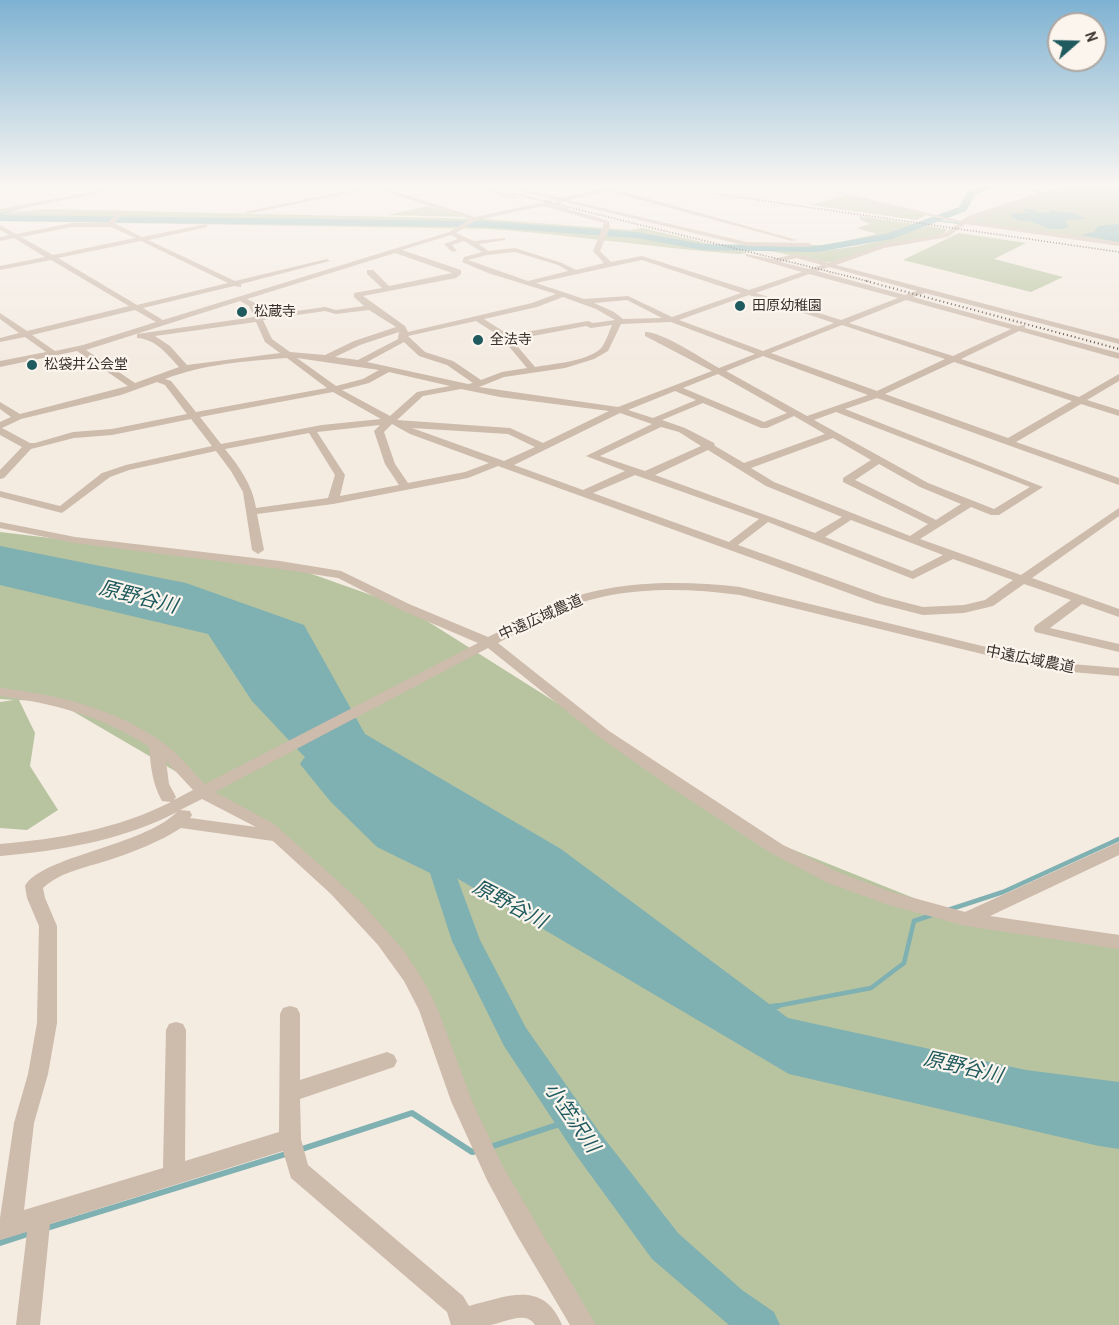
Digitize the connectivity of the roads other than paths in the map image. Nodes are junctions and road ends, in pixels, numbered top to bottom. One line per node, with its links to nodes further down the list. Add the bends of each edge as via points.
1 (33, 248): 17 (street)
2 (97, 248): 17 (street)
3 (163, 248): 29 (street)
4 (402, 248): 10 (street)
5 (451, 248): 11 (street)
6 (479, 248): 12 (street)
7 (597, 248): 20 (street, via 596,251)
8 (810, 248): 14 (street)
9 (878, 248): 21 (street)
10 (395, 250): 24 (street); 32 (street)
11 (454, 251)
12 (487, 253): 25 (street, via 464,261); 26 (street, via 515,250)
13 (658, 253): 16 (street)
14 (815, 254)
15 (748, 255): 19 (street)
16 (639, 257): 20 (street); 33 (street)
17 (49, 258): 22 (street); 39 (street)
18 (327, 261): 29 (street)
19 (773, 261): 21 (street, via 796,256); 27 (street)
20 (609, 264): 26 (street)
21 (831, 265): 27 (street); 31 (street)
22 (0, 268)
23 (370, 272): 30 (street)
24 (457, 272): 25 (street); 30 (street)
25 (490, 272): 28 (street)
26 (575, 272): 28 (street)
27 (812, 272): 33 (street); 36 (street)
28 (528, 283): 34 (street)
29 (235, 284): 32 (street); 39 (street)
30 (387, 289): 38 (street, via 357,295)
31 (925, 290): 36 (street); 44 (street)
32 (255, 293): 35 (street)
33 (749, 293): 43 (street); 47 (street)
34 (561, 295): 37 (street); 41 (street)
35 (239, 298): 42 (street, via 252,305); 45 (street)
36 (909, 298): 47 (street); 48 (street)
37 (583, 301): 43 (street, via 628,298); 46 (street, via 614,314)
38 (370, 306): 42 (street); 49 (street)
39 (136, 308): 45 (street); 50 (street)
40 (0, 315): 50 (street)
41 (477, 318): 49 (street); 53 (street)
42 (258, 319): 52 (street); 59 (street, via 268,340)
43 (670, 320): 46 (street); 58 (street)
44 (1034, 320): 48 (street); 55 (street)
45 (161, 322): 56 (street)
46 (619, 322): 53 (street, via 591,326 588,323); 67 (street, via 599,353 573,363)
47 (843, 324): 58 (street); 62 (street)
48 (1020, 328): 60 (street); 62 (street)
49 (403, 333): 61 (street, via 357,343); 63 (street, via 402,340); 71 (street, via 422,354 450,363)
50 (26, 334): 54 (street); 57 (street)
51 (648, 334): 68 (street)
52 (147, 335): 56 (street); 65 (street, via 168,348)
53 (507, 338): 67 (street)
54 (0, 340)
55 (1119, 342)
56 (79, 349): 57 (street); 72 (street)
57 (54, 354): 64 (street)
58 (765, 354): 68 (street); 75 (street)
59 (288, 355): 61 (street); 65 (street); 74 (street)
60 (1119, 356)
61 (325, 358): 63 (street)
62 (953, 359): 75 (street); 77 (street)
63 (359, 363): 66 (street)
64 (0, 364)
65 (185, 368): 70 (street)
66 (388, 369): 71 (street); 74 (street, via 366,381)
67 (532, 369): 71 (street)
68 (720, 370): 73 (street); 81 (street)
69 (1119, 377): 77 (street)
70 (156, 378): 72 (street); 83 (street, via 168,383)
71 (471, 385): 80 (street, via 500,394); 87 (street, via 420,394)
72 (133, 386): 84 (street)
73 (676, 388): 76 (street); 80 (street)
74 (335, 389): 83 (street); 87 (street)
75 (876, 395): 79 (street); 92 (street)
76 (703, 400): 81 (street, via 764,426); 86 (street)
77 (1079, 400): 82 (street); 92 (street)
78 (0, 405): 84 (street)
79 (836, 409): 85 (street); 107 (street, via 1038,487 994,513)
80 (619, 410): 86 (street); 95 (street)
81 (796, 412): 85 (street)
82 (1119, 413)
83 (192, 415): 94 (street); 96 (street)
84 (18, 417): 88 (street)
85 (808, 419): 91 (street)
86 (657, 422): 93 (street); 100 (street, via 591,456)
87 (393, 423): 90 (street); 95 (street, via 510,431); 98 (street); 103 (street, via 379,430 390,464)
88 (0, 426)
89 (0, 431): 94 (street)
90 (312, 431): 96 (street); 106 (street, via 340,475)
91 (835, 434): 97 (street); 99 (street)
92 (1007, 443): 102 (street)
93 (710, 445): 99 (street); 100 (street)
94 (28, 446): 101 (street)
95 (542, 446): 98 (street)
96 (218, 448): 104 (street, via 106,475 62,510); 109 (street, via 248,492)
97 (880, 459): 107 (street, via 924,485); 112 (street, via 847,480)
98 (502, 464): 103 (street); 105 (street)
99 (743, 467): 110 (street, via 770,484)
100 (641, 473): 105 (street); 111 (street)
101 (0, 476)
102 (1119, 482)
103 (405, 488): 106 (street)
104 (0, 494)
105 (582, 494): 116 (street)
106 (333, 501): 109 (street)
107 (970, 503): 112 (street)
108 (1119, 511): 119 (street)
109 (251, 512): 117 (street)
110 (849, 517): 114 (street); 115 (street)
111 (767, 518): 114 (street); 116 (street)
112 (936, 524): 115 (street)
113 (0, 525): 122 (street, via 75,540 330,573 350,579)
114 (817, 537): 118 (street, via 913,575)
115 (911, 540): 118 (street)
116 (730, 546): 119 (street, via 880,600 922,611 989,603)
117 (258, 550)
118 (952, 555): 119 (street)
119 (1021, 580): 120 (street)
120 (1080, 600): 121 (street); 123 (street, via 1040,629)
121 (1119, 613)
122 (483, 645): 124 (street, 中遠広域農道, via 551,609 591,595 692,585 740,591 1048,666); 127 (street, 中遠広域農道); 132 (street, via 604,734 777,849 845,882)
123 (1119, 648)
124 (1119, 672)
125 (0, 692): 126 (street, via 57,702 112,722)
126 (156, 744): 127 (street); 128 (street, via 161,784)
127 (204, 792): 129 (street, via 264,824); 131 (street, 中遠広域農道, via 166,811 100,835 63,844)
128 (168, 797)
129 (277, 836): 141 (street, via 181,819 115,851 58,870 34,886 48,926 47,1023); 145 (street, via 354,908 412,977 494,1174)
130 (1119, 848): 132 (street)
131 (0, 850)
132 (966, 919): 133 (street)
133 (1119, 942)
134 (290, 1014): 137 (street)
135 (176, 1030): 139 (street)
136 (387, 1062): 137 (street)
137 (290, 1093): 138 (street)
138 (290, 1141): 139 (street); 142 (street, via 299,1171 455,1304)
139 (174, 1176): 140 (street)
140 (40, 1217): 141 (street); 143 (street)
141 (5, 1227)
142 (463, 1322): 144 (street, via 521,1305 540,1311)
143 (28, 1325)
144 (550, 1325)
145 (584, 1325)

